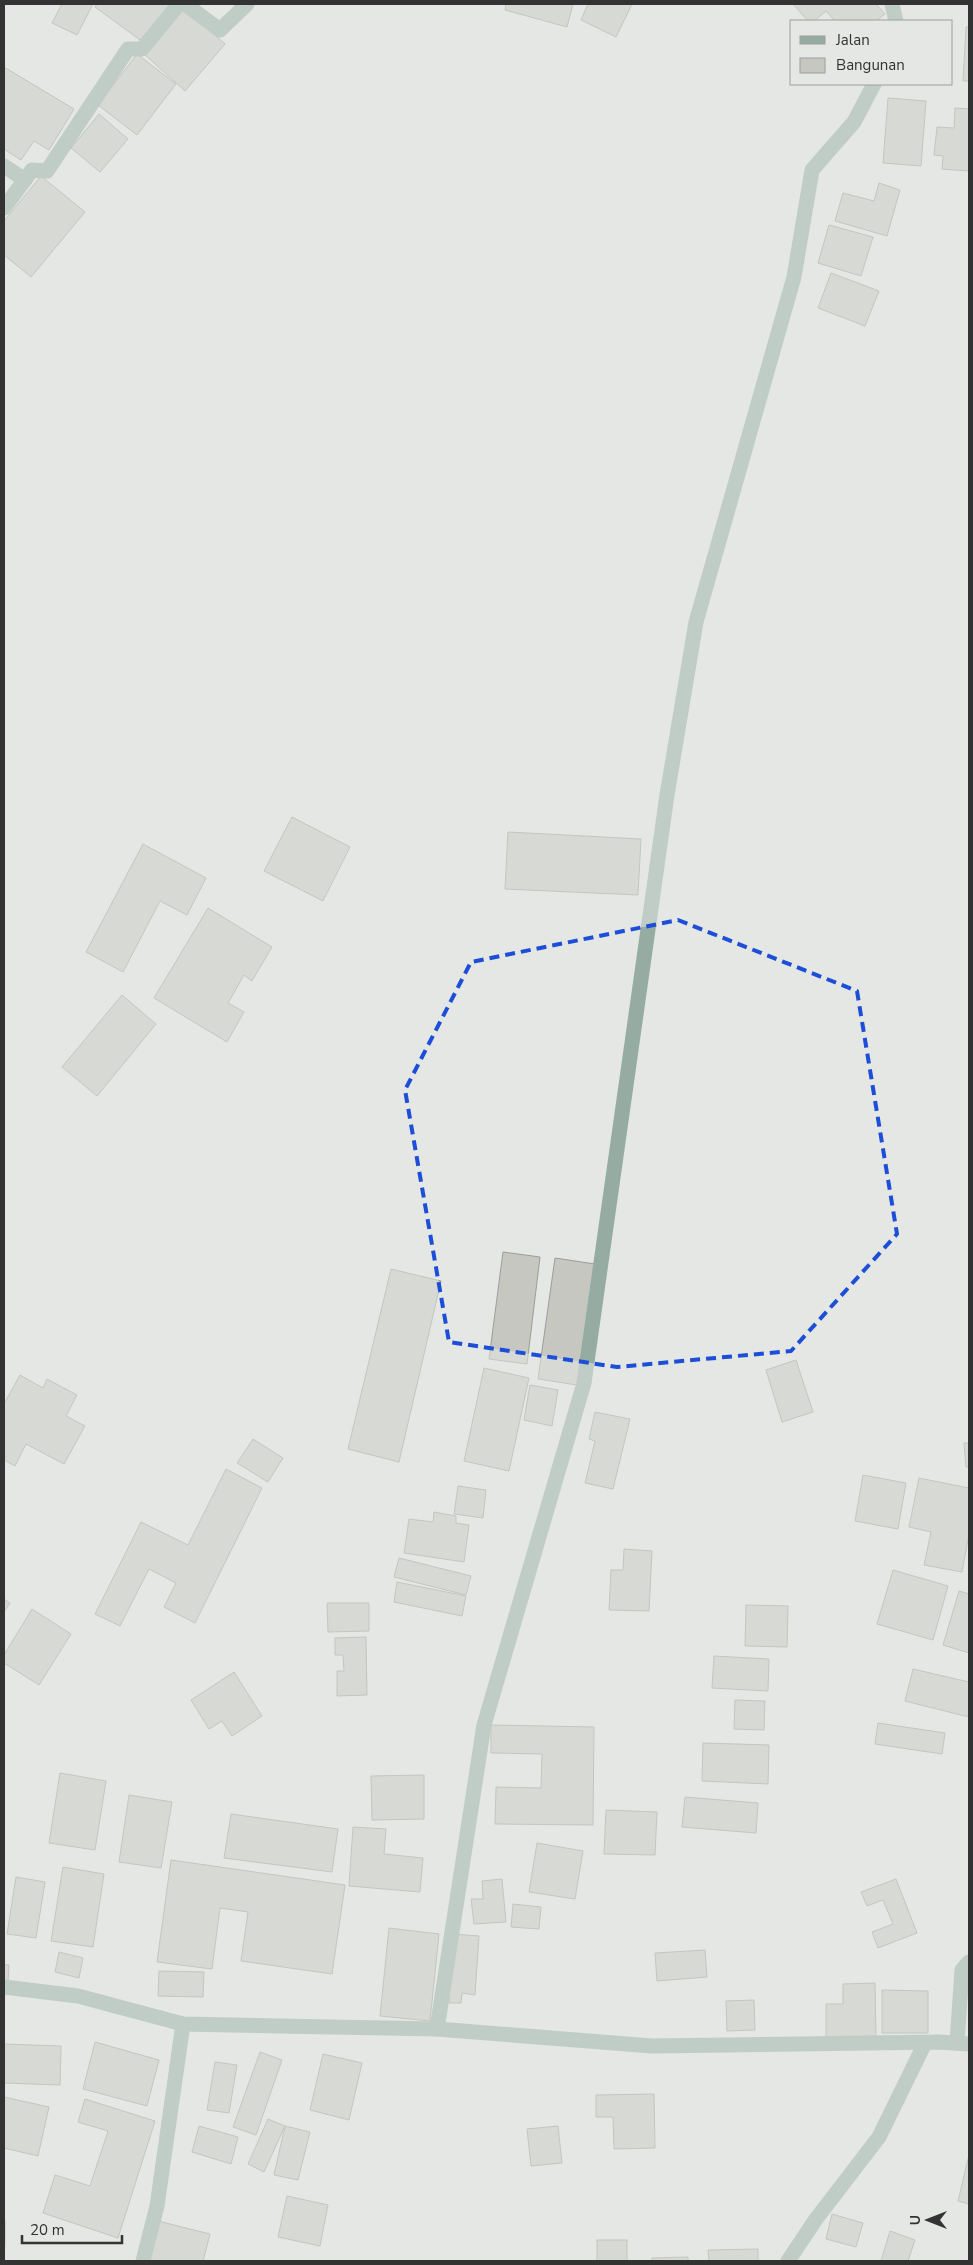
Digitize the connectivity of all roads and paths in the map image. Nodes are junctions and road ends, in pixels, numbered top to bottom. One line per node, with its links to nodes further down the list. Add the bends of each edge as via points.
1 (179, 4): 8 (street, via 142,49 128,49 47,171 32,170)
2 (185, 4): 3 (street, via 220,30)
3 (247, 4)
4 (892, 4): 5 (street)
5 (896, 20)
6 (873, 85): 13 (street, via 854,122 812,170 794,277 696,622 667,795 584,1383 484,1725)
7 (4, 166): 8 (street)
8 (25, 180): 9 (street)
9 (4, 208)
10 (969, 1962): 15 (street, via 962,1970)
11 (4, 1987): 12 (street, via 78,1996)
12 (183, 2024): 13 (street); 16 (street, via 156,2206)
13 (437, 2029): 14 (street, via 652,2046)
14 (926, 2043): 15 (street); 17 (street, via 879,2138)
15 (963, 2044)
16 (143, 2261)
17 (788, 2261)

